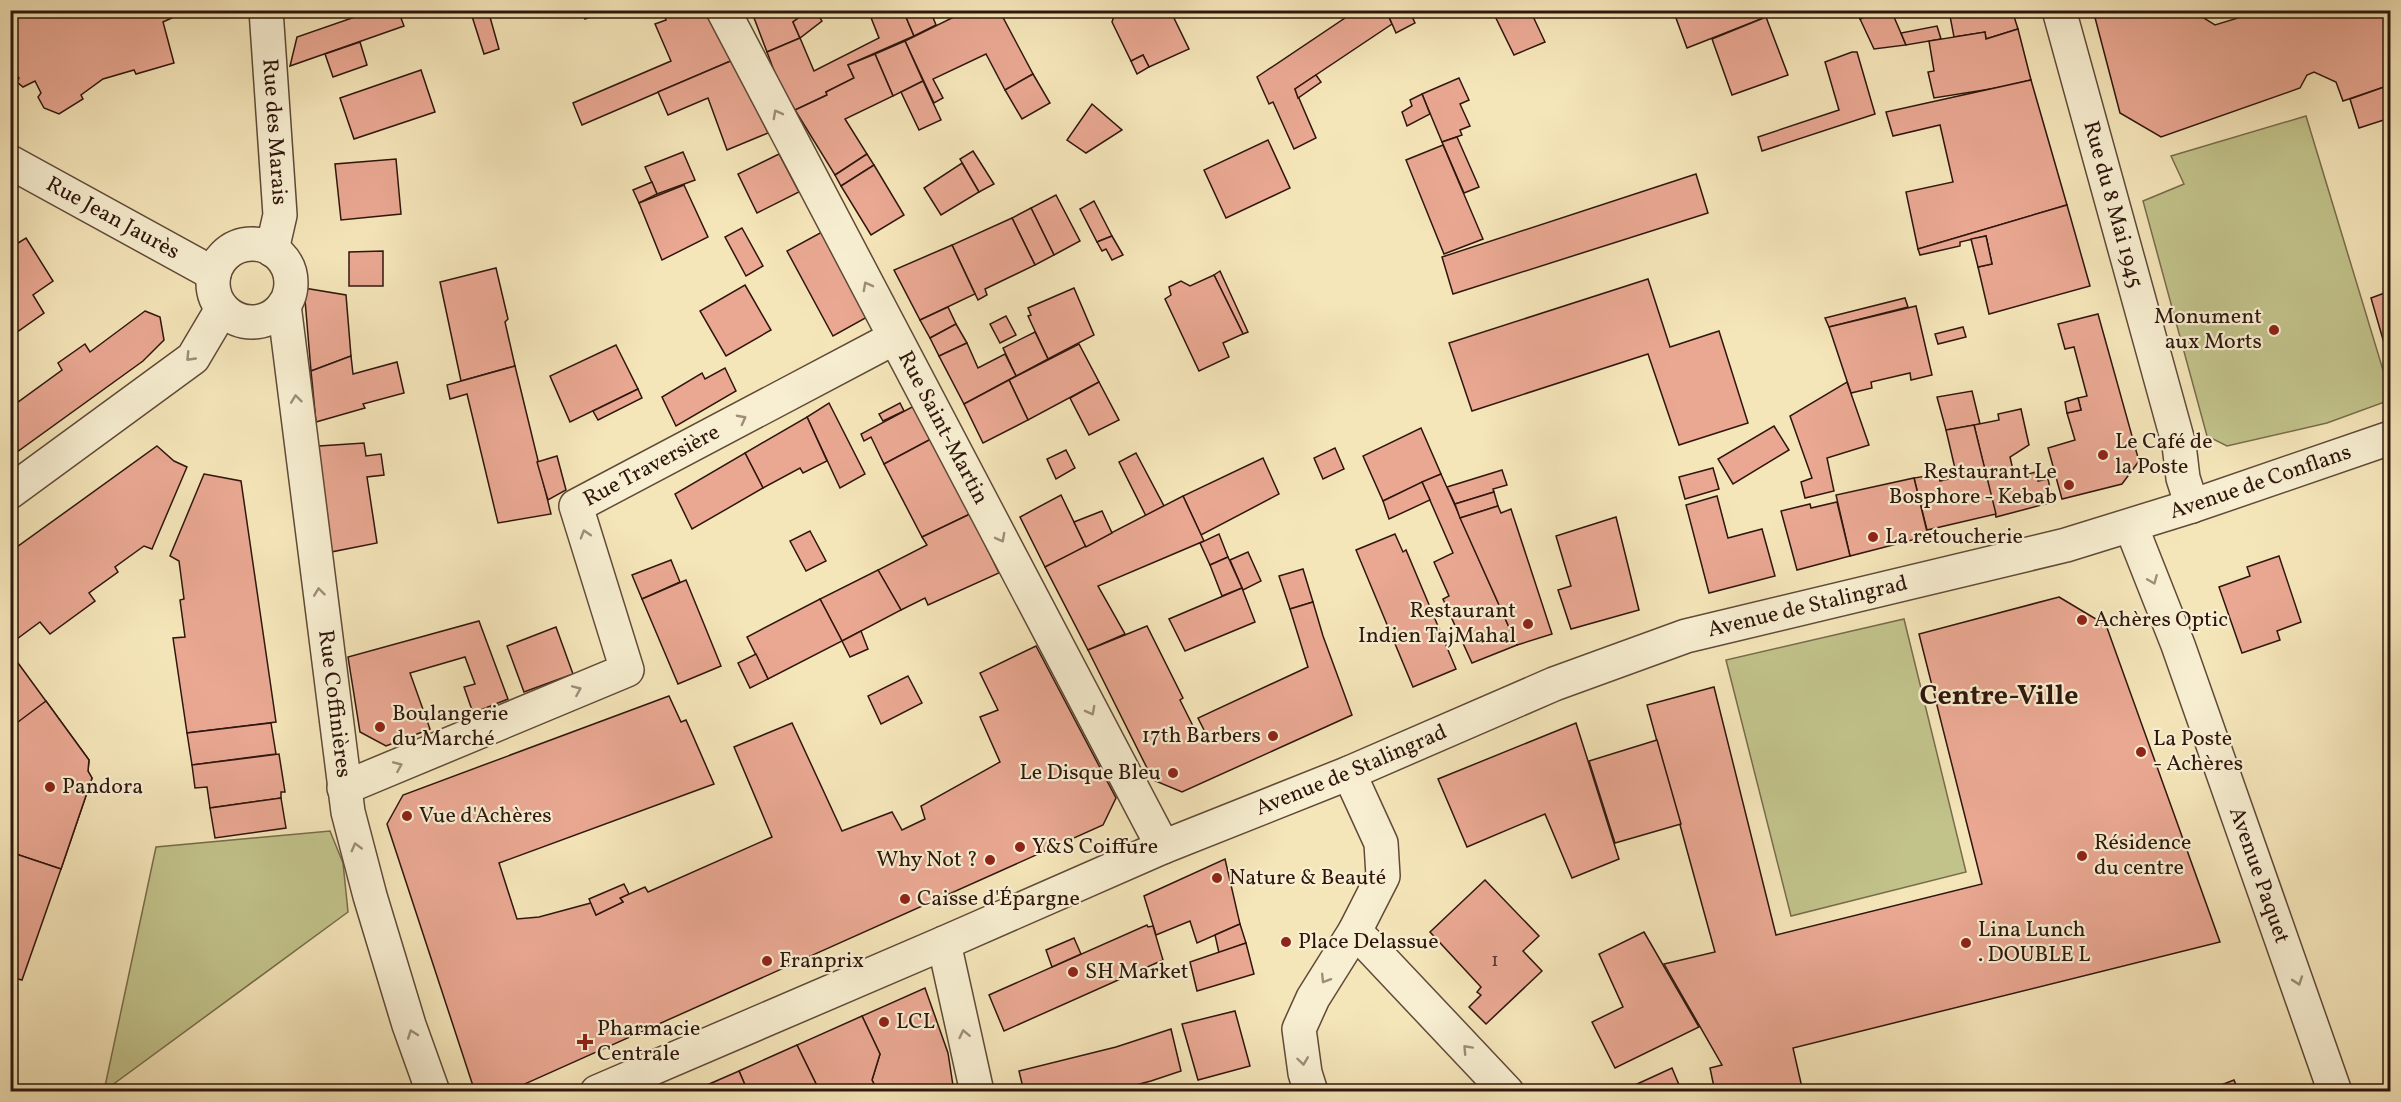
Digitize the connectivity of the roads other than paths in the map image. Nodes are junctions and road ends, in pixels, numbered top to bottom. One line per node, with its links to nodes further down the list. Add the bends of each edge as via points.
1 (266, 10): 5 (street, Rue des Marais, via 280,215)
2 (723, 10): 9 (street, Rue Saint-Martin, one-way to 2)
3 (2059, 10): 12 (street, Rue du 8 Mai 1945, via 2179,445)
4 (10, 162): 6 (street, Rue Jean Jaurès)
5 (272, 250): 6 (street, via 260,246 237,248 226,254); 7 (street, via 288,270 291,284)
6 (214, 274): 8 (street, via 213,285)
7 (284, 305): 8 (street, via 272,317 259,322 233,318); 15 (street, Rue Coffinières, one-way to 7)
8 (222, 309): 11 (street, one-way to 11, via 192,358)
9 (894, 338): 15 (street, Rue Traversière, one-way to 9, via 627,669 576,506); 16 (street, Rue Saint-Martin, one-way to 16)
10 (2391, 438): 12 (street, Avenue de Conflans)
11 (10, 492)
12 (2192, 506): 13 (street, Avenue de Conflans)
13 (2131, 526): 14 (street, Avenue de Stalingrad, via 1686,636 1554,684); 24 (street, Avenue Paquet, one-way to 24, via 2178,645)
14 (1349, 773): 16 (street, Avenue de Stalingrad); 17 (street, via 1382,843 1383,876)
15 (344, 788): 19 (street, Rue Coffinières, one-way to 15, via 369,896)
16 (1163, 847): 18 (street, Avenue de Stalingrad)
17 (1355, 932): 22 (street, one-way to 22, via 1313,998 1299,1029); 23 (street, one-way to 17)
18 (944, 944): 20 (street, Avenue de Stalingrad); 21 (street, one-way to 18)
19 (433, 1092)
20 (597, 1092)
21 (977, 1092)
22 (1311, 1092)
23 (1507, 1092)
24 (2335, 1092)

